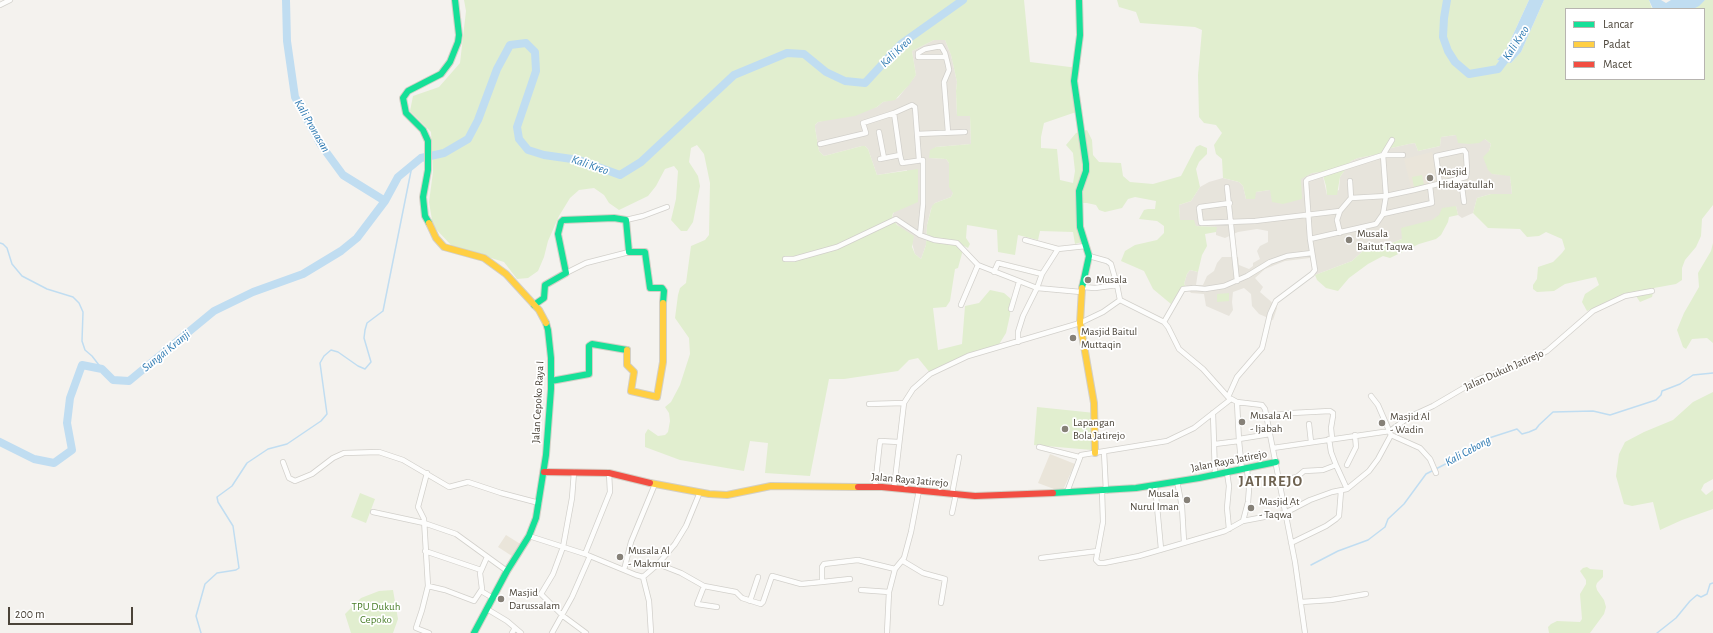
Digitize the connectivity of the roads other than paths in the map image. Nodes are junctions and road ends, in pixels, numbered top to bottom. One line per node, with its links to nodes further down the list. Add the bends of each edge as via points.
1 (10, 0): 4 (street)
2 (454, 0): 53 (street, Jalan Cepoko Raya I, via 459,35 450,62 441,74 408,91 403,103 406,113 423,130 428,141 428,170 423,208 440,244 449,250 476,255 491,262 506,274)
3 (1079, 0): 36 (street, via 1080,29 1074,94 1086,164 1079,191 1080,227)
4 (0, 5)
5 (946, 57): 5 (street, via 923,58 918,57 918,53 941,46); 8 (street, via 949,70 944,82)
6 (894, 113): 10 (street, via 912,105 915,107); 12 (street, via 863,123 866,133); 13 (street)
7 (880, 132): 13 (street, via 882,159)
8 (948, 132): 9 (street); 10 (street)
9 (965, 132)
10 (917, 134): 16 (street)
11 (1392, 140): 14 (street)
12 (820, 144)
13 (900, 155): 16 (street, via 902,163)
14 (1383, 155): 15 (street); 22 (street); 29 (street, via 1308,179)
15 (1403, 155)
16 (919, 160): 33 (street, via 924,160)
17 (1458, 179): 19 (street); 19 (street, via 1466,177 1468,173 1463,149 1436,156); 24 (street)
18 (1350, 181): 23 (street)
19 (1440, 184): 20 (street)
20 (1430, 186): 22 (street); 28 (street, via 1432,203)
21 (1227, 187): 25 (street)
22 (1386, 196): 23 (street); 28 (street)
23 (1351, 198): 27 (street)
24 (1464, 202)
25 (1230, 203): 31 (street); 31 (street, via 1199,208 1201,224)
26 (667, 207): 30 (street)
27 (1340, 211): 29 (street); 32 (street, via 1337,220)
28 (1383, 214): 32 (street, via 1376,224)
29 (1308, 215): 31 (street); 34 (street)
30 (626, 220): 38 (street); 44 (street, via 563,220 558,234)
31 (1230, 222): 46 (street)
32 (1340, 233): 34 (street)
33 (920, 235): 41 (street, via 896,219 837,247); 42 (street, via 939,241 957,242)
34 (1310, 238): 39 (street)
35 (1024, 240): 37 (street)
36 (1086, 246): 37 (street); 40 (street)
37 (1058, 249): 45 (street)
38 (629, 252): 44 (street, via 586,264); 59 (street, via 645,252 650,288 663,288 664,291 663,362 658,396 631,390 634,372 627,365 627,350 592,344 588,346 589,374)
39 (1312, 253): 46 (street, via 1287,256 1270,262); 61 (street, via 1314,272 1276,301 1270,314 1262,348 1237,377)
40 (1089, 256): 48 (street, via 1107,260 1111,264); 50 (street)
41 (785, 260)
42 (978, 265): 43 (street); 54 (street)
43 (994, 272): 45 (street, via 998,262); 47 (street)
44 (566, 273): 53 (street, via 544,285 544,298)
45 (1042, 274): 49 (street)
46 (1237, 281): 56 (street, via 1205,289 1183,289)
47 (1019, 282): 49 (street); 55 (street)
48 (1117, 285): 50 (street); 52 (street)
49 (1037, 288): 50 (street); 58 (street, via 1023,316)
50 (1081, 289): 57 (street)
51 (1652, 291): 68 (street, Jalan Dukuh Jatirejo, via 1625,296 1593,312 1548,351 1479,380 1410,417)
52 (1120, 300): 56 (street); 57 (street)
53 (534, 305): 59 (street, Jalan Cepoko Raya I, via 548,330)
54 (961, 305)
55 (1011, 309)
56 (1164, 322): 61 (street, via 1178,349 1203,369)
57 (1080, 323): 58 (street); 79 (street, via 1094,403)
58 (1018, 342): 63 (street, via 968,356 930,374 913,389)
59 (551, 381): 88 (street, Jalan Cepoko Raya I)
60 (1371, 396): 68 (street)
61 (1230, 398): 62 (street); 65 (street)
62 (1237, 402): 66 (street, via 1262,406); 72 (street)
63 (904, 403): 64 (street); 73 (street)
64 (869, 404)
65 (1213, 413): 75 (street); 78 (street, via 1194,428 1167,440)
66 (1267, 416): 69 (street); 71 (street, via 1292,412 1330,411 1333,416)
67 (1309, 424): 74 (street)
68 (1391, 433): 70 (street, Jalan Dukuh Jatirejo); 87 (street, via 1426,453); 100 (street, Jalan Dukuh Jatirejo, via 1369,471)
69 (1270, 434): 72 (street); 77 (street)
70 (1355, 436): 71 (street, Jalan Dukuh Jatirejo); 85 (street, via 1355,450)
71 (1330, 439): 74 (street, Jalan Dukuh Jatirejo); 84 (street)
72 (1239, 440): 75 (street); 86 (street)
73 (899, 442): 98 (street, via 880,441); 99 (street)
74 (1311, 442): 77 (street, Jalan Dukuh Jatirejo)
75 (1215, 444): 93 (street)
76 (1039, 447): 81 (street)
77 (1273, 448): 83 (street)
78 (1104, 452): 79 (street); 102 (street)
79 (1095, 453): 81 (street)
80 (958, 457): 106 (street)
81 (1079, 457): 105 (street)
82 (283, 462): 90 (street, via 289,478 295,481 312,474 333,458 349,452 384,453 400,458)
83 (1276, 462): 86 (street, Jalan Raya Jatirejo); 95 (street)
84 (1336, 465): 95 (street, via 1323,470 1304,471 1297,477); 100 (street)
85 (1347, 465)
86 (1245, 469): 92 (street, Jalan Raya Jatirejo); 111 (street, via 1249,489)
87 (1435, 470)
88 (544, 472): 89 (street, Jalan Raya Jatirejo); 107 (street, Jalan Cepoko Raya I)
89 (574, 472): 91 (street, Jalan Raya Jatirejo); 117 (street)
90 (427, 473): 107 (street, via 449,487 468,482 501,494); 112 (street, via 418,504)
91 (609, 473): 96 (street, Jalan Raya Jatirejo); 121 (street, via 610,492)
92 (1227, 473): 93 (street, Jalan Raya Jatirejo); 113 (street)
93 (1215, 475): 94 (street, Jalan Raya Jatirejo)
94 (1177, 481): 97 (street, Jalan Raya Jatirejo); 115 (street)
95 (1279, 481): 110 (street)
96 (655, 484): 104 (street, Jalan Raya Jatirejo); 127 (street, via 631,542)
97 (1155, 485): 102 (street, Jalan Raya Jatirejo); 118 (street)
98 (875, 487): 99 (street, Jalan Raya Jatirejo); 104 (street, Jalan Raya Jatirejo, via 771,486 727,495)
99 (894, 488): 101 (street, Jalan Raya Jatirejo)
100 (1347, 489): 103 (street, Jalan Dukuh Jatirejo)
101 (919, 490): 106 (street, Jalan Raya Jatirejo); 124 (street)
102 (1104, 491): 105 (street, Jalan Raya Jatirejo); 120 (street, via 1103,522)
103 (1341, 491): 110 (street, Jalan Dukuh Jatirejo, via 1310,500); 116 (street, via 1339,516 1326,526)
104 (700, 492): 125 (street, via 681,536)
105 (1067, 492): 106 (street, Jalan Raya Jatirejo, via 1002,496)
106 (954, 494): 109 (street)
107 (540, 503): 114 (street, Jalan Cepoko Raya I)
108 (373, 512): 112 (street)
109 (952, 513)
110 (1285, 513): 111 (street, Jalan Dukuh Jatirejo); 116 (street)
111 (1243, 521): 113 (street, Jalan Dukuh Jatirejo)
112 (424, 523): 119 (street); 122 (street, via 456,534)
113 (1229, 529): 115 (street, Jalan Dukuh Jatirejo)
114 (529, 536): 117 (street); 129 (street, Jalan Cepoko Raya I)
115 (1184, 542): 118 (street, Jalan Dukuh Jatirejo)
116 (1291, 543): 142 (street)
117 (563, 547): 121 (street); 146 (street, via 553,574 541,594)
118 (1161, 549): 120 (street, Jalan Dukuh Jatirejo, via 1104,564 1096,560)
119 (425, 551): 126 (street); 134 (street)
120 (1098, 551): 123 (street)
121 (588, 555): 127 (street); 146 (street)
122 (487, 557): 126 (street); 129 (street)
123 (1041, 558)
124 (903, 561): 128 (street); 143 (street, via 923,573 945,579)
125 (658, 564): 130 (street); 135 (street)
126 (481, 570): 137 (street)
127 (624, 570): 130 (street)
128 (895, 570): 133 (street, via 858,560 824,564); 138 (street)
129 (507, 571): 140 (street, Jalan Cepoko Raya I)
130 (643, 576): 154 (street, via 649,601)
131 (758, 577): 141 (street)
132 (850, 579): 133 (street)
133 (822, 582): 141 (street, via 800,584 772,576 762,604)
134 (428, 586): 137 (street, via 473,602); 148 (street, via 416,628)
135 (704, 586): 141 (street, via 736,592); 144 (street, via 697,604)
136 (861, 590): 138 (street)
137 (481, 592): 140 (street)
138 (889, 592): 155 (street)
139 (1366, 594): 142 (street)
140 (493, 598): 145 (street, Jalan Cepoko Raya I)
141 (750, 601)
142 (1301, 602): 156 (street)
143 (941, 603)
144 (717, 607)
145 (487, 609): 147 (street); 149 (street, Jalan Cepoko Raya I)
146 (562, 616): 152 (street); 153 (street)
147 (515, 628): 150 (street); 151 (street)
148 (429, 633)
149 (474, 633)
150 (512, 633)
151 (521, 633)
152 (552, 633)
153 (586, 633)
154 (651, 633)
155 (887, 633)
156 (1305, 633)

